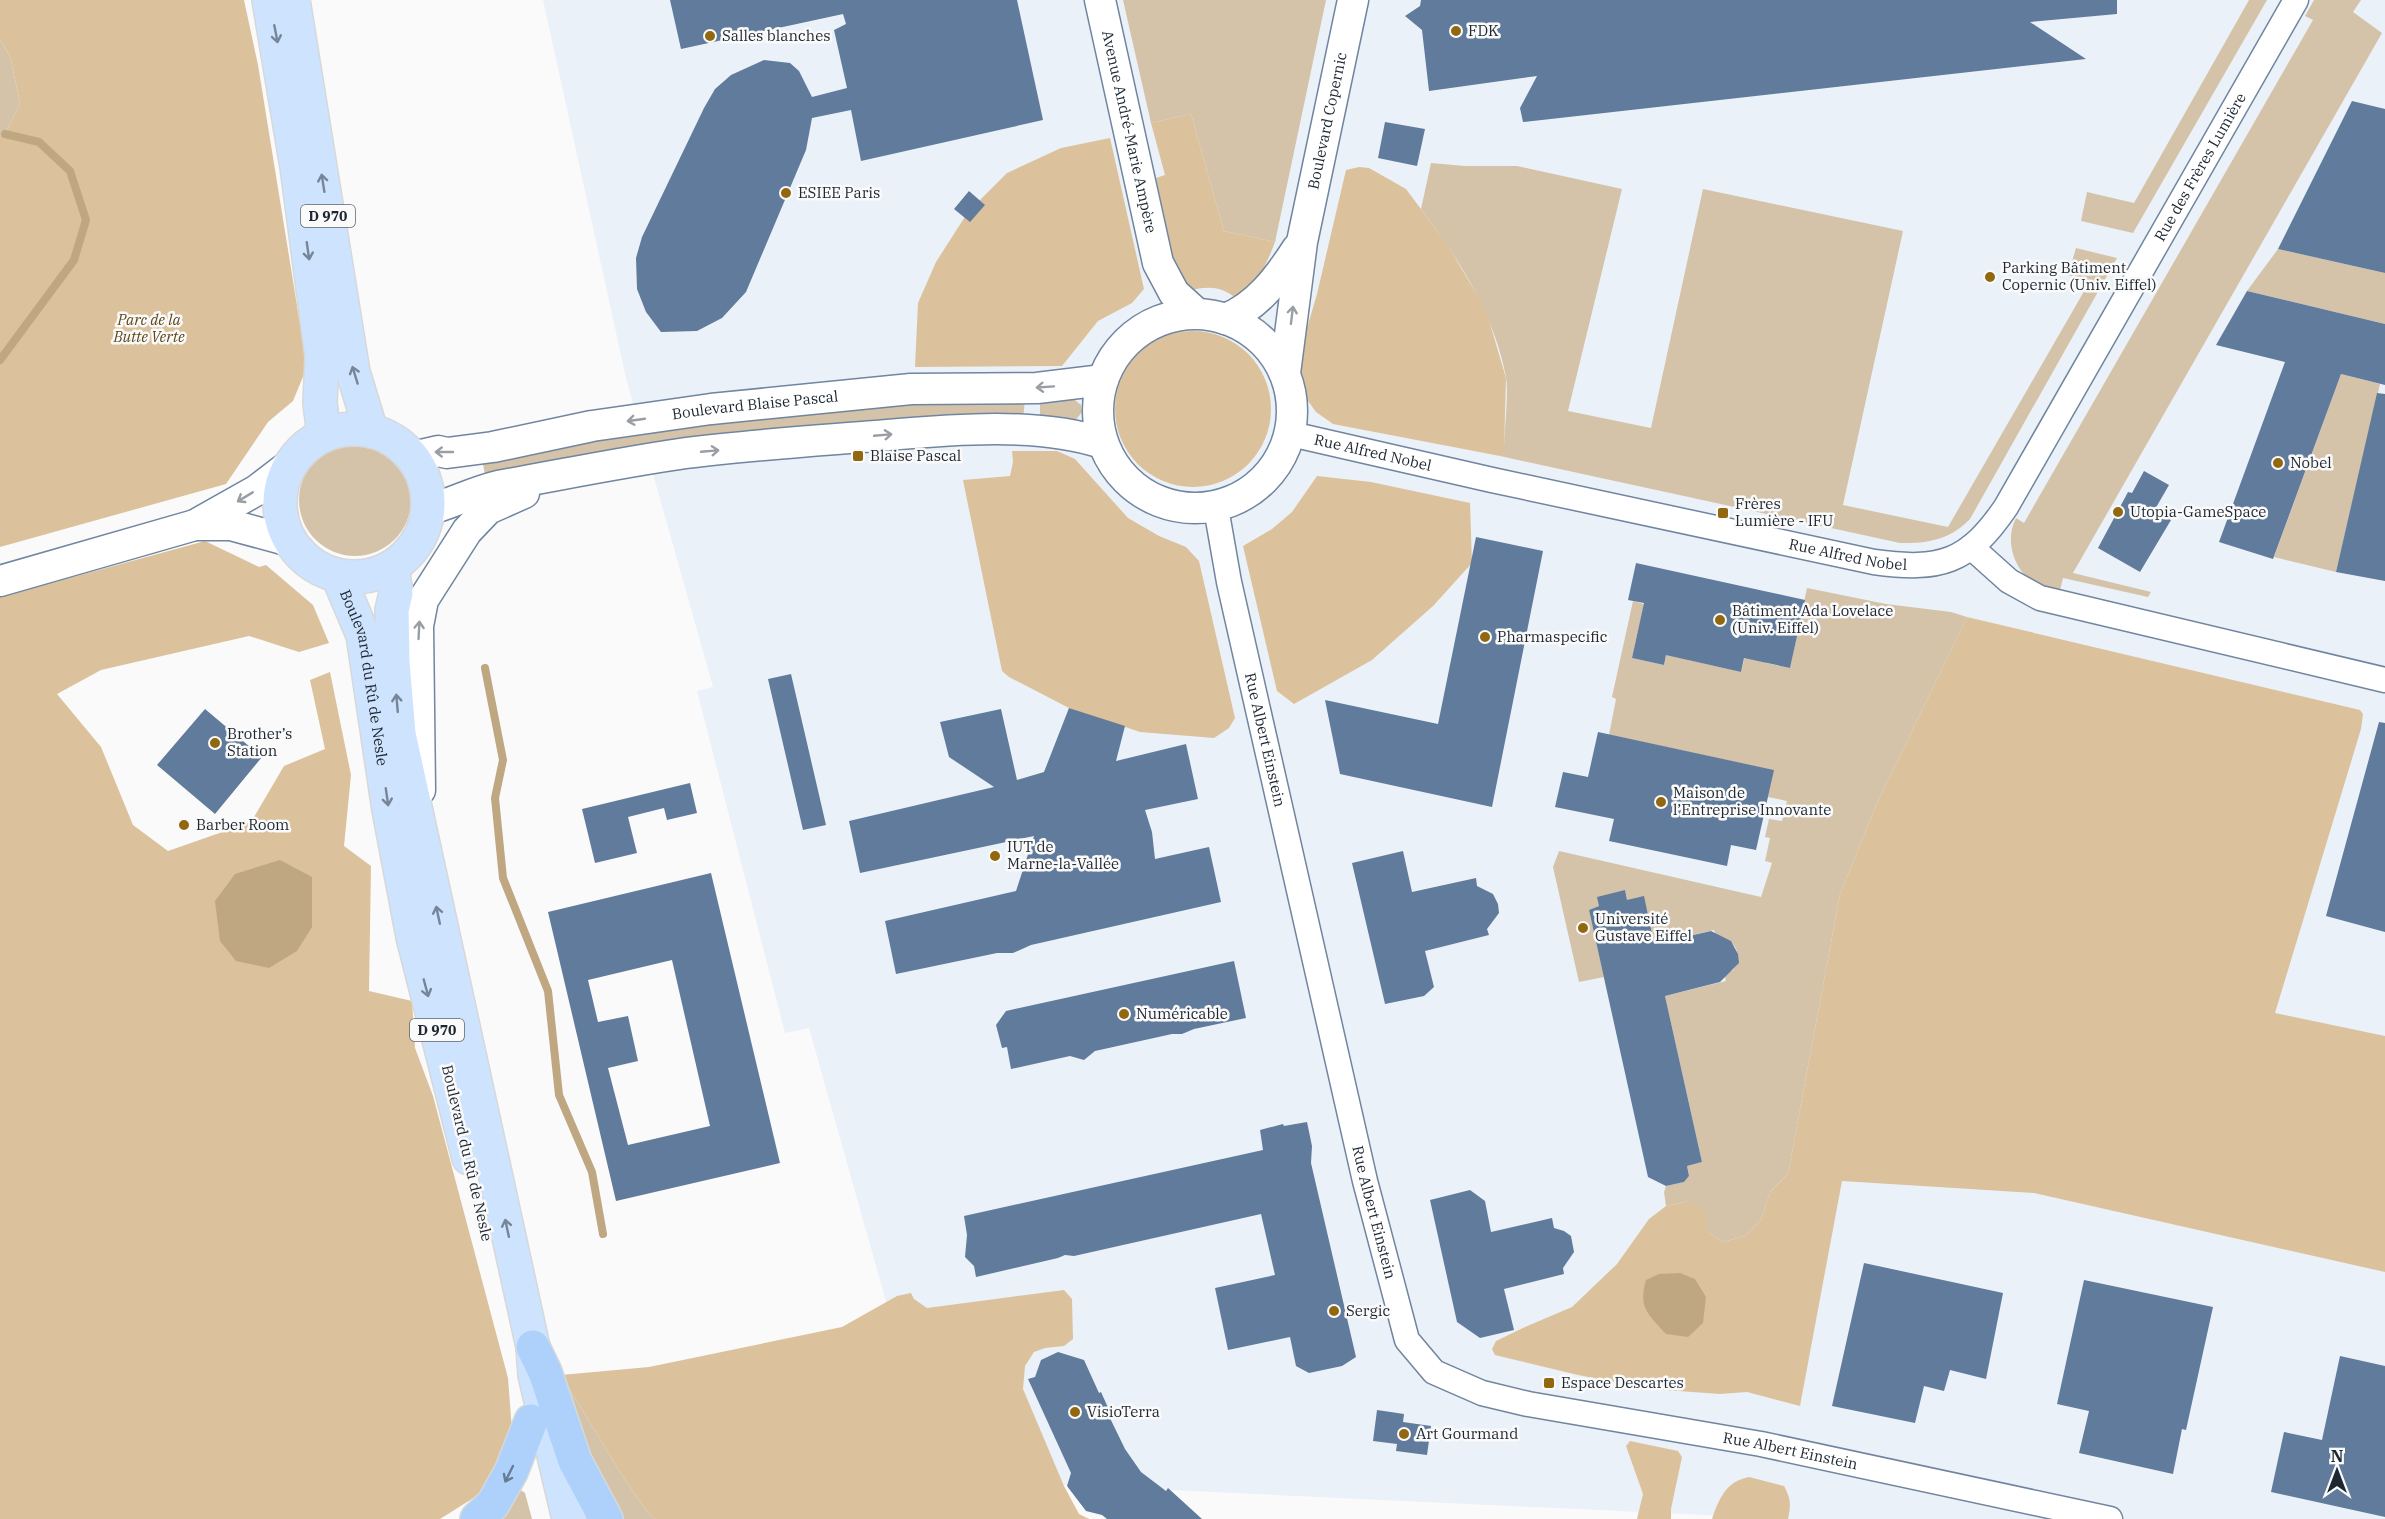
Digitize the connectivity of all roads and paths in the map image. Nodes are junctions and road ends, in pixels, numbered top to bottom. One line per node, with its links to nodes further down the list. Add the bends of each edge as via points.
1 (269, 0): 15 (main road, one-way to 15, via 297,167 322,356 320,403)
2 (293, 0): 13 (main road, D 970, one-way to 2, via 353,372)
3 (1100, 0): 7 (street, Avenue André-Marie Ampère)
4 (1353, 0): 6 (street, Boulevard Copernic)
5 (2296, 0): 24 (street, Rue des Frères Lumière, via 2006,507)
6 (1302, 242): 9 (street, Boulevard Copernic, via 1275,282 1244,310); 11 (street, Boulevard Copernic, one-way to 6)
7 (1158, 263): 8 (street, Avenue André-Marie Ampère, via 1174,293); 10 (street, Avenue André-Marie Ampère)
8 (1195, 312): 9 (street); 10 (street)
9 (1225, 319): 11 (street, via 1250,331 1271,349)
10 (1149, 324): 12 (street, via 1122,347)
11 (1285, 373): 14 (street, via 1293,403)
12 (1103, 380): 16 (street, via 1097,411); 17 (street, Boulevard Blaise Pascal, one-way to 17, via 1037,388 911,389 711,409)
13 (371, 431): 15 (main road, Boulevard du Rû de Nesle, via 349,429); 17 (main road, Boulevard du Rû de Nesle, via 392,439)
14 (1291, 434): 20 (street, via 1281,460 1264,482); 24 (street, Rue Alfred Nobel, via 1874,562 1923,566 1946,561)
15 (324, 435): 18 (main road, Boulevard du Rû de Nesle, via 303,448)
16 (1102, 443): 19 (street, one-way to 16, via 686,453 919,432 1037,431 1081,436); 20 (street, via 1119,474 1146,497 1180,509)
17 (412, 457): 21 (main road, Boulevard du Rû de Nesle, via 425,480)
18 (291, 464): 22 (street, one-way to 22, via 256,490); 23 (main road, Boulevard du Rû de Nesle, via 280,497 282,521)
19 (605, 467): 21 (street, via 474,492); 29 (street, one-way to 19, via 418,626 423,600 467,531 488,509 529,491)
20 (1216, 508): 36 (street, Rue Albert Einstein, via 1365,1181 1407,1340 1434,1372 1482,1393 1528,1404 1761,1444)
21 (428, 510): 25 (main road, Boulevard du Rû de Nesle, via 418,542)
22 (195, 525): 23 (street, via 231,525); 27 (street)
23 (290, 541): 26 (main road, Boulevard du Rû de Nesle, via 316,567)
24 (1971, 547): 28 (street, via 2009,581 2040,598)
25 (392, 567): 26 (main road, Boulevard du Rû de Nesle, via 364,577); 29 (main road, D 970, one-way to 25, via 399,734)
26 (338, 576): 31 (main road, Boulevard du Rû de Nesle / D 970, one-way to 31, via 363,635 413,937)
27 (0, 580)
28 (2385, 680)
29 (421, 835): 30 (main road, D 970, one-way to 29)
30 (533, 1347): 34 (main road, D 970, via 535,1375); 35 (highway, via 575,1461)
31 (531, 1421): 32 (highway, one-way to 32, via 511,1472 493,1504); 33 (main road, Boulevard du Rû de Nesle / D 970)
32 (477, 1519)
33 (555, 1519)
34 (569, 1519)
35 (606, 1519)
36 (2110, 1519)

